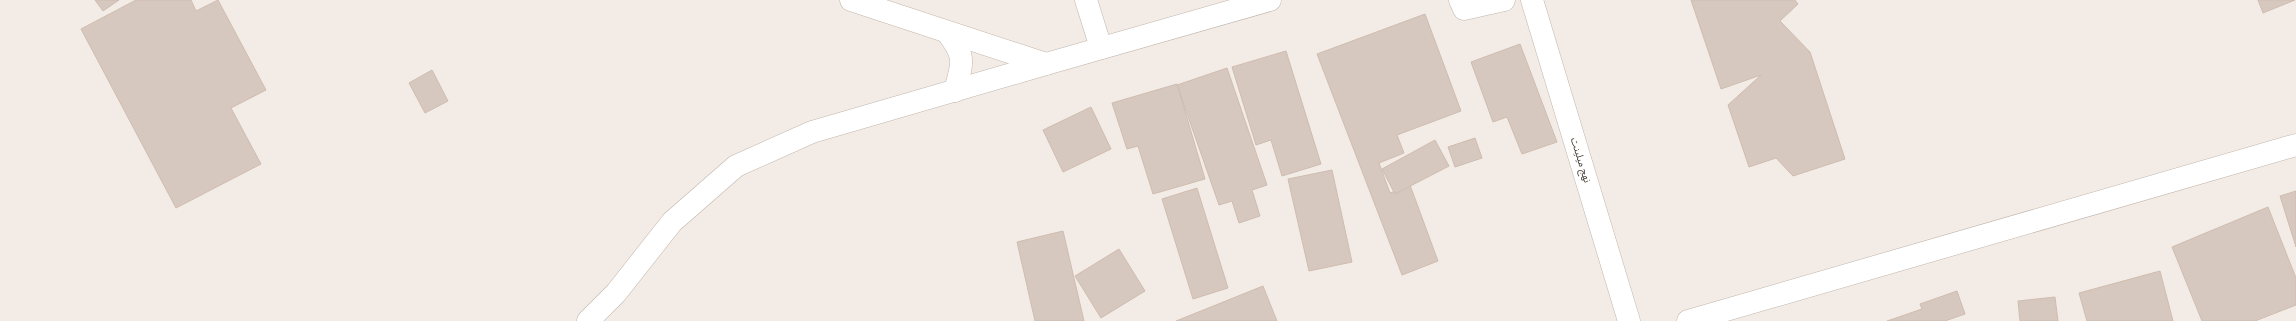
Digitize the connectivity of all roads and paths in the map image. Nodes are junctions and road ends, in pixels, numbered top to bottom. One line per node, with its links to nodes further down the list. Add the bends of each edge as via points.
1 (851, 0): 7 (street)
2 (1086, 0): 8 (street)
3 (1270, 0): 8 (street)
4 (1460, 0): 5 (street, via 1464,9)
5 (1504, 0)
6 (1532, 0): 13 (street, نهج ميلينت)
7 (947, 32): 9 (street); 10 (street, via 961,51 961,66)
8 (1100, 48): 9 (street)
9 (1046, 64): 10 (street)
10 (955, 91): 12 (street, via 812,132 736,166 672,222 616,293)
11 (2296, 145): 14 (street)
12 (588, 321)
13 (1629, 321)
14 (1688, 321)

